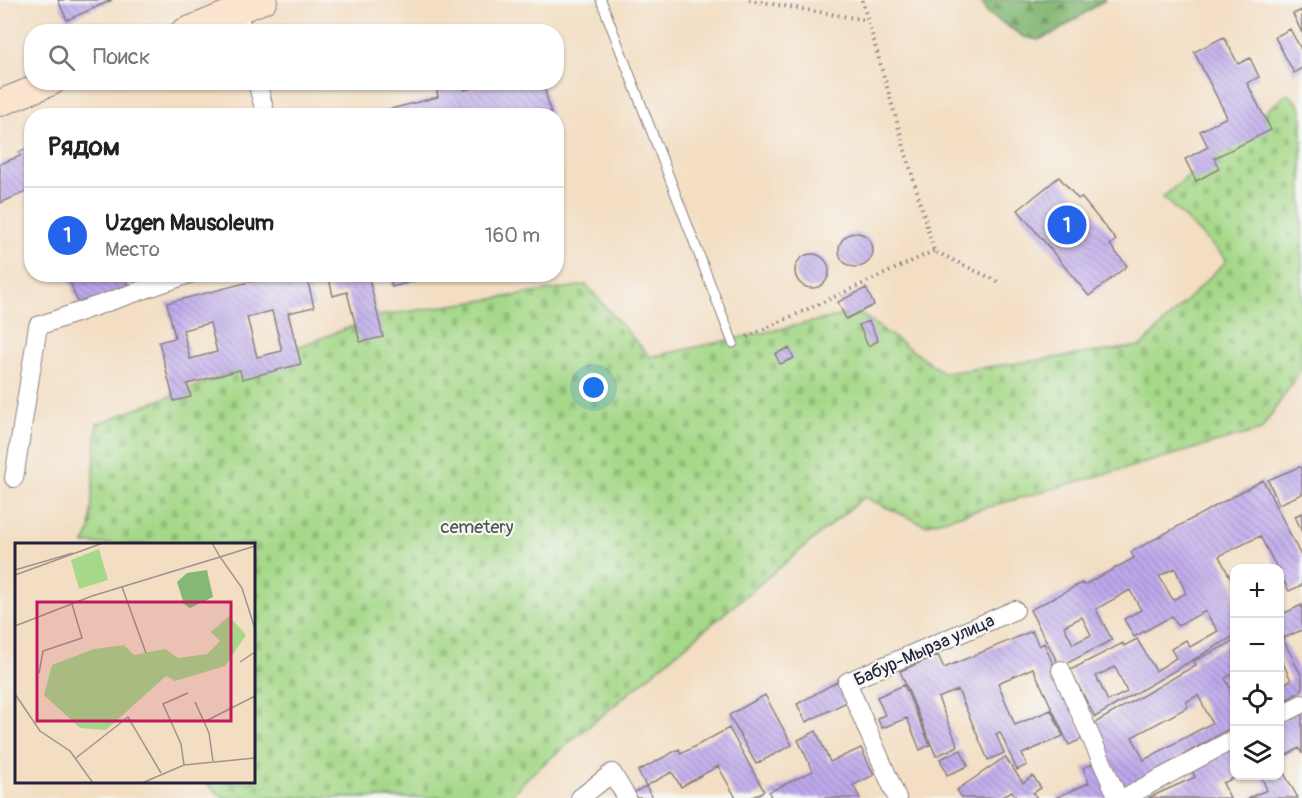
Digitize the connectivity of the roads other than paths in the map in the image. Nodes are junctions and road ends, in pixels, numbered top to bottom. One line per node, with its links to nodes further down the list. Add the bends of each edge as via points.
1 (264, 0): 3 (main road)
2 (601, 0): 10 (lane)
3 (240, 21): 4 (main road)
4 (224, 24)
5 (32, 90): 7 (main road)
6 (259, 90): 8 (street)
7 (0, 103)
8 (264, 108)
9 (166, 282): 11 (street, via 38,326)
10 (733, 343)
11 (14, 478)
12 (1015, 610): 19 (street, Бабур-Мырза улица, via 847,682)
13 (1061, 670): 20 (street)
14 (1302, 704): 15 (street)
15 (1284, 713)
16 (1230, 741): 21 (street)
17 (580, 798): 18 (street, via 612,773)
18 (627, 798)
19 (897, 798)
20 (1118, 798)
21 (1124, 798)

